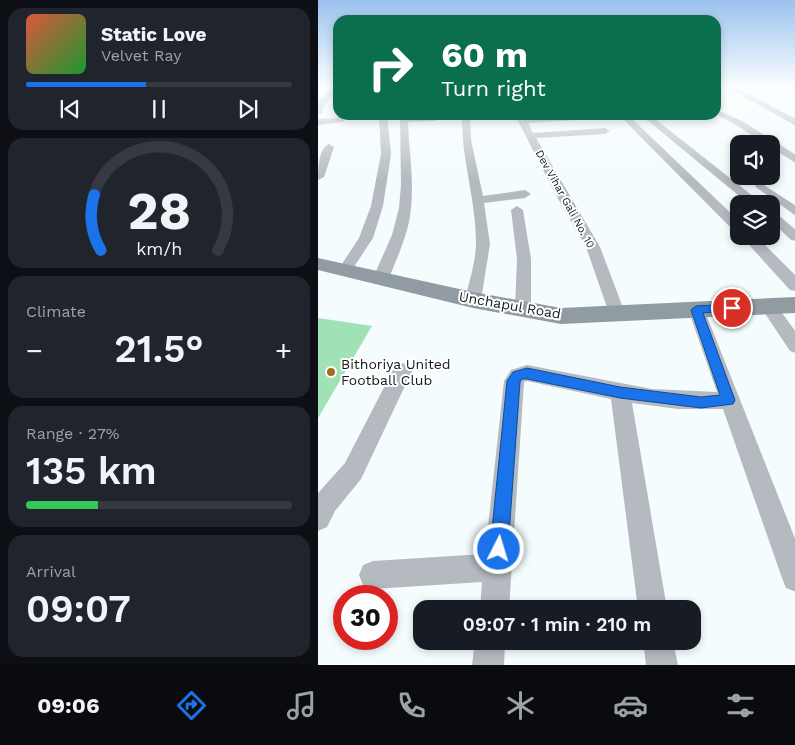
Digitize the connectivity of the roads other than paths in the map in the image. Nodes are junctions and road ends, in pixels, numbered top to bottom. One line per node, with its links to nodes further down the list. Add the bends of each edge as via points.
1 (728, 117): 11 (street)
2 (340, 120): 9 (street)
3 (382, 120): 27 (street, via 386,146 378,204 371,229)
4 (404, 120): 28 (street, via 405,209 395,246)
5 (466, 120): 20 (street, via 466,140)
6 (522, 120): 12 (street, Dev Vihar Gali No. 10)
7 (628, 120): 22 (street)
8 (651, 120): 19 (street)
9 (318, 122)
10 (605, 130): 12 (street)
11 (758, 135)
12 (530, 136): 35 (street, Dev Vihar Gali No. 10, via 593,247)
13 (329, 148): 16 (street)
14 (780, 149): 15 (street)
15 (796, 160)
16 (318, 177)
17 (761, 186): 21 (street)
18 (525, 194): 20 (street)
19 (747, 195)
20 (479, 205): 30 (street, via 483,244); 33 (street, via 515,209 524,259)
21 (796, 212)
22 (730, 219)
23 (780, 223): 24 (street)
24 (796, 237)
25 (757, 245): 29 (street)
26 (318, 264): 27 (street, Unchapul Road)
27 (345, 270): 28 (street, Unchapul Road)
28 (381, 278): 30 (street, Unchapul Road)
29 (796, 286)
30 (473, 300): 33 (street, Unchapul Road)
31 (796, 305): 32 (street, Unchapul Road)
32 (768, 306): 34 (street, Unchapul Road); 36 (street)
33 (522, 310): 35 (street, Unchapul Road, via 561,316)
34 (696, 310): 35 (street, Unchapul Road); 39 (street)
35 (617, 313)
36 (796, 346)
37 (402, 371): 40 (street, via 353,471 326,502)
38 (620, 392): 39 (street, via 701,402); 42 (street, via 518,375 514,381); 45 (street)
39 (729, 400): 41 (street)
40 (318, 518)
41 (793, 566)
42 (497, 567): 43 (street); 44 (street)
43 (373, 575)
44 (495, 600)
45 (652, 600)
46 (489, 650): 48 (street)
47 (660, 650): 49 (street)
48 (488, 665)
49 (662, 665)

